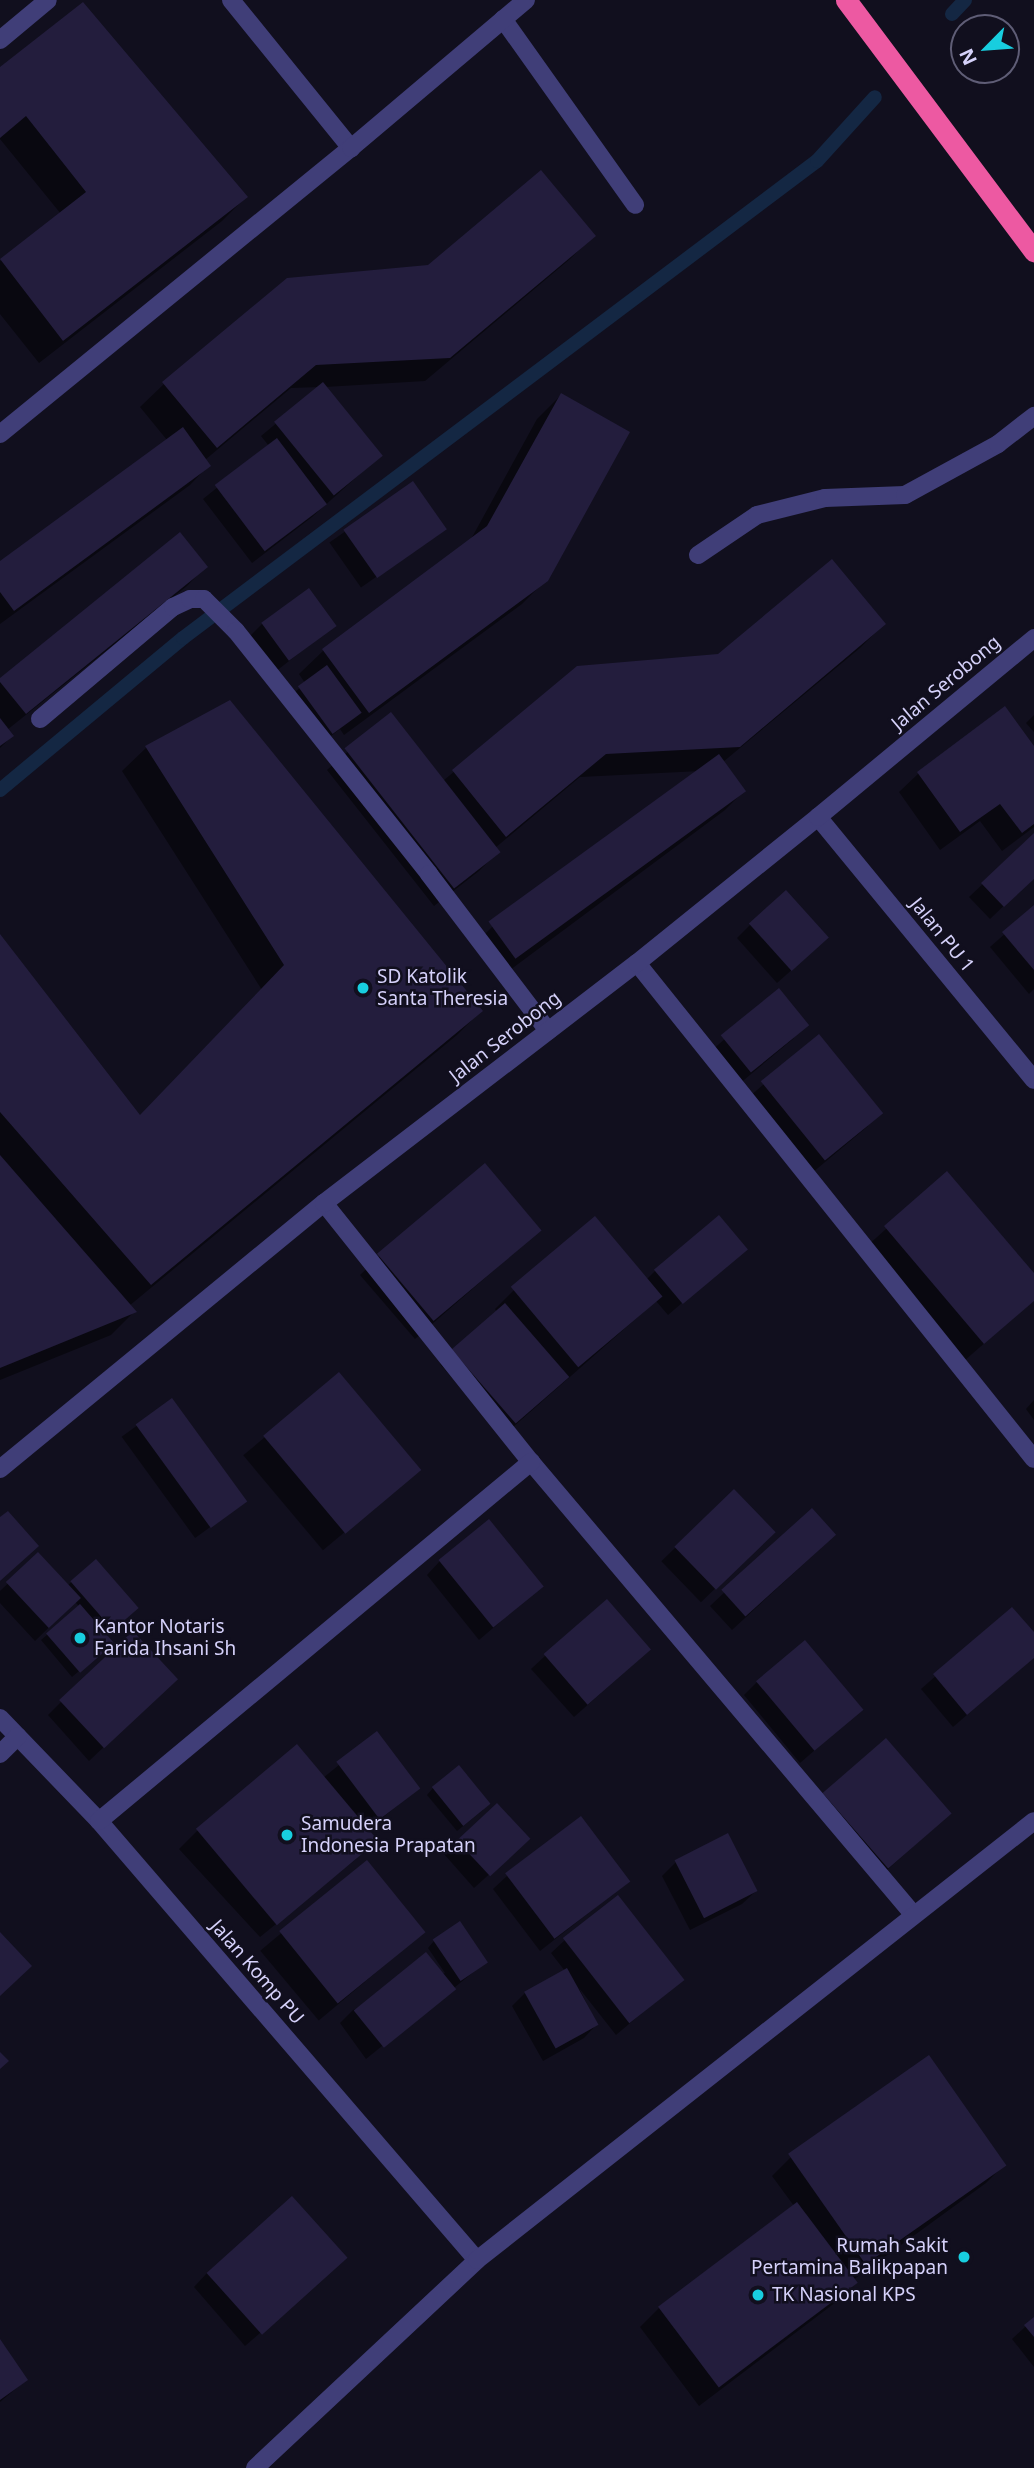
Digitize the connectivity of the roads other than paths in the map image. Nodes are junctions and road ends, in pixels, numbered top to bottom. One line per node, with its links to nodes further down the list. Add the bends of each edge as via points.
1 (48, 0): 6 (street)
2 (231, 0): 7 (street)
3 (526, 0): 5 (street)
4 (846, 0): 9 (highway)
5 (503, 19): 7 (street); 8 (street)
6 (0, 40)
7 (351, 148): 11 (street)
8 (635, 205)
9 (1034, 251)
10 (1034, 416): 12 (street, via 998,444 905,495 825,498 757,515)
11 (0, 434)
12 (698, 555)
13 (1034, 638): 15 (street, Jalan Serobong)
14 (40, 719): 17 (street, via 173,607 204,599 236,631)
15 (818, 817): 16 (street, Jalan Serobong); 18 (street, Jalan PU 1)
16 (637, 963): 17 (street, Jalan Serobong); 20 (street)
17 (548, 1031): 19 (street, Jalan Serobong)
18 (1034, 1080)
19 (324, 1203): 21 (street); 22 (street, Jalan Serobong)
20 (1034, 1459)
21 (531, 1462): 26 (street); 28 (street)
22 (0, 1469)
23 (0, 1718): 24 (street, Jalan Komp PU)
24 (18, 1736): 25 (street); 26 (street, Jalan Komp PU)
25 (0, 1754)
26 (99, 1821): 29 (street, Jalan Komp PU)
27 (1034, 1821): 28 (street)
28 (913, 1914): 29 (street)
29 (477, 2260): 30 (street)
30 (255, 2468)

